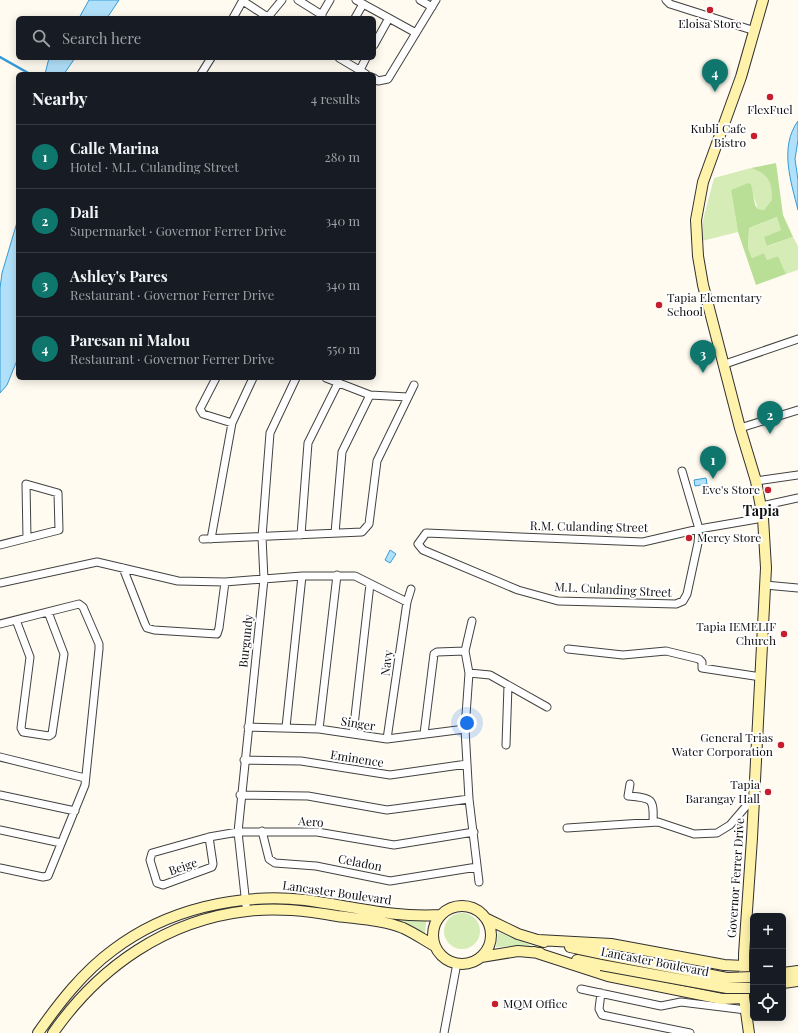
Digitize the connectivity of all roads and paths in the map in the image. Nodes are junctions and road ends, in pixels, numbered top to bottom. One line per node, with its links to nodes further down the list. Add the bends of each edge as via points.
1 (282, 0): 13 (street)
2 (298, 0): 14 (street)
3 (330, 0): 14 (street)
4 (420, 0): 10 (street)
5 (436, 0): 10 (street)
6 (666, 0): 17 (street, via 670,4)
7 (763, 0): 17 (main road, Governor Ferrer Drive)
8 (243, 1): 11 (street); 12 (street)
9 (360, 2): 15 (street); 16 (street)
10 (432, 7): 18 (street)
11 (234, 16)
12 (266, 16)
13 (270, 16)
14 (321, 16)
15 (356, 16)
16 (389, 18): 18 (street); 19 (street)
17 (755, 31): 28 (main road, Governor Ferrer Drive, via 704,182 696,220 703,285)
18 (416, 33): 26 (street, via 388,80)
19 (376, 41)
20 (211, 60): 23 (street)
21 (342, 60): 24 (street)
22 (366, 60): 25 (street)
23 (202, 72)
24 (362, 72)
25 (364, 72)
26 (376, 80)
27 (798, 339): 28 (street)
28 (725, 364): 39 (main road, Governor Ferrer Drive)
29 (215, 380): 38 (street, via 200,409 201,412)
30 (252, 380): 38 (street)
31 (295, 380): 49 (street, Burgundy, via 270,433)
32 (331, 380): 33 (street)
33 (338, 383): 35 (street); 48 (street, via 308,443)
34 (414, 385): 36 (street)
35 (370, 395): 36 (street); 47 (street, via 342,452)
36 (408, 397): 47 (street, via 377,461 369,524 362,532)
37 (798, 410): 39 (street)
38 (232, 423): 52 (street)
39 (740, 428): 42 (main road, Governor Ferrer Drive)
40 (682, 471): 46 (street, M.L. Culanding Street)
41 (798, 475): 42 (street)
42 (756, 481): 44 (main road, Governor Ferrer Drive)
43 (798, 498): 44 (street)
44 (761, 506): 45 (main road, Governor Ferrer Drive)
45 (763, 518): 46 (street, R.M. Culanding Street); 62 (main road, Governor Ferrer Drive)
46 (699, 529): 53 (street, R.M. Culanding Street, via 643,542 426,533); 53 (street, M.L. Culanding Street, via 687,594 683,601 676,604 558,601 518,590 423,550)
47 (335, 533): 48 (street)
48 (301, 535): 49 (street)
49 (262, 537): 52 (street); 58 (street, Burgundy)
50 (27, 538): 50 (street, via 26,484 58,493 59,530); 54 (street)
51 (203, 539): 52 (street)
52 (211, 539)
53 (418, 544)
54 (0, 545)
55 (124, 568): 59 (street, via 178,581); 59 (street, via 145,624 147,628 154,630 217,634); 60 (street, via 97,562)
56 (337, 575): 57 (street); 61 (street, via 355,576); 78 (street)
57 (302, 576): 58 (street); 77 (street)
58 (264, 579): 59 (street); 76 (street, Burgundy)
59 (225, 582)
60 (0, 583)
61 (370, 584): 65 (street); 80 (street)
62 (765, 585): 63 (street); 73 (main road, Governor Ferrer Drive)
63 (798, 588)
64 (411, 589): 65 (street, Navy)
65 (407, 602): 82 (street, Navy)
66 (48, 612): 67 (street); 67 (street, via 64,654 50,736 23,732 21,728 30,657); 87 (street, via 79,604 83,607 99,644)
67 (16, 620): 69 (street)
68 (472, 621): 71 (street)
69 (0, 624)
70 (568, 649): 73 (street, via 623,656 673,651 699,659 702,668)
71 (465, 651): 72 (street); 81 (street, via 434,654)
72 (469, 674): 74 (street, via 490,675); 79 (street)
73 (761, 677): 91 (main road, Governor Ferrer Drive)
74 (508, 685): 75 (street); 83 (street)
75 (546, 707)
76 (248, 727): 77 (street, Singer); 85 (street, Burgundy)
77 (286, 727): 78 (street, Singer)
78 (319, 729): 80 (street, Singer)
79 (465, 729): 81 (street, Singer); 86 (street)
80 (353, 734): 82 (street, Singer)
81 (424, 734): 82 (street, Singer)
82 (387, 739)
83 (506, 744)
84 (0, 756): 87 (street)
85 (244, 760): 86 (street, Eminence, via 301,761 390,775); 90 (street, Burgundy)
86 (466, 764): 92 (street)
87 (85, 778): 93 (street, via 85,785)
88 (630, 784): 94 (street, via 628,796 651,800 654,805)
89 (0, 795): 93 (street)
90 (240, 795): 92 (street, via 308,796 387,810); 98 (street, Burgundy)
91 (754, 797): 94 (street, via 730,825 718,833 694,834 668,824); 115 (main road, Governor Ferrer Drive)
92 (470, 799): 99 (street)
93 (75, 811): 101 (street)
94 (653, 822): 95 (street)
95 (567, 828)
96 (0, 830): 101 (street)
97 (262, 831): 98 (street, Aero); 99 (street, Aero, via 317,832 394,845); 103 (street, Celadon, via 269,859 275,863 316,866 390,881)
98 (238, 832): 100 (street, Aero); 106 (street, Burgundy)
99 (474, 832): 103 (street)
100 (208, 836): 102 (street, Aero, via 152,853); 102 (street, Beige, via 212,868 163,885 157,883)
101 (61, 843): 104 (street, via 48,876)
102 (150, 856)
103 (477, 867): 105 (street)
104 (0, 868)
105 (479, 882)
106 (245, 900): 107 (street, Burgundy); 108 (main road, Lancaster Boulevard, via 305,900 406,916); 126 (main road, Lancaster Boulevard, via 193,910 163,920 113,950 69,991)
107 (247, 911): 111 (main road, Lancaster Boulevard, via 304,911 388,924 402,928); 127 (main road, Lancaster Boulevard, via 195,922 144,945 120,962 78,999)
108 (440, 914): 109 (main road, via 449,908 466,906 476,909); 111 (main road, via 433,929)
109 (487, 919): 110 (main road, Lancaster Boulevard, via 518,934); 113 (main road, via 491,939)
110 (538, 940): 115 (main road, via 611,944 724,966); 118 (main road, Lancaster Boulevard, bridge, via 726,978)
111 (435, 946): 114 (main road, via 445,958)
112 (534, 952): 113 (main road, Lancaster Boulevard, via 518,951); 121 (main road, Lancaster Boulevard, bridge, via 727,988); 124 (main road, via 608,976 722,999)
113 (481, 957): 114 (main road, via 471,962)
114 (457, 963): 128 (street)
115 (744, 966): 124 (main road, Governor Ferrer Drive)
116 (798, 971): 117 (main road)
117 (786, 973)
118 (750, 977)
119 (798, 981): 120 (main road)
120 (786, 983)
121 (750, 988)
122 (581, 989): 123 (street)
123 (601, 993): 125 (street, via 660,1006 680,1002); 129 (street, via 599,1009 602,1015)
124 (744, 998): 125 (main road, Governor Ferrer Drive)
125 (746, 1010): 130 (main road, Governor Ferrer Drive)
126 (38, 1033)
127 (53, 1033)
128 (444, 1033)
129 (690, 1033)
130 (748, 1033)

